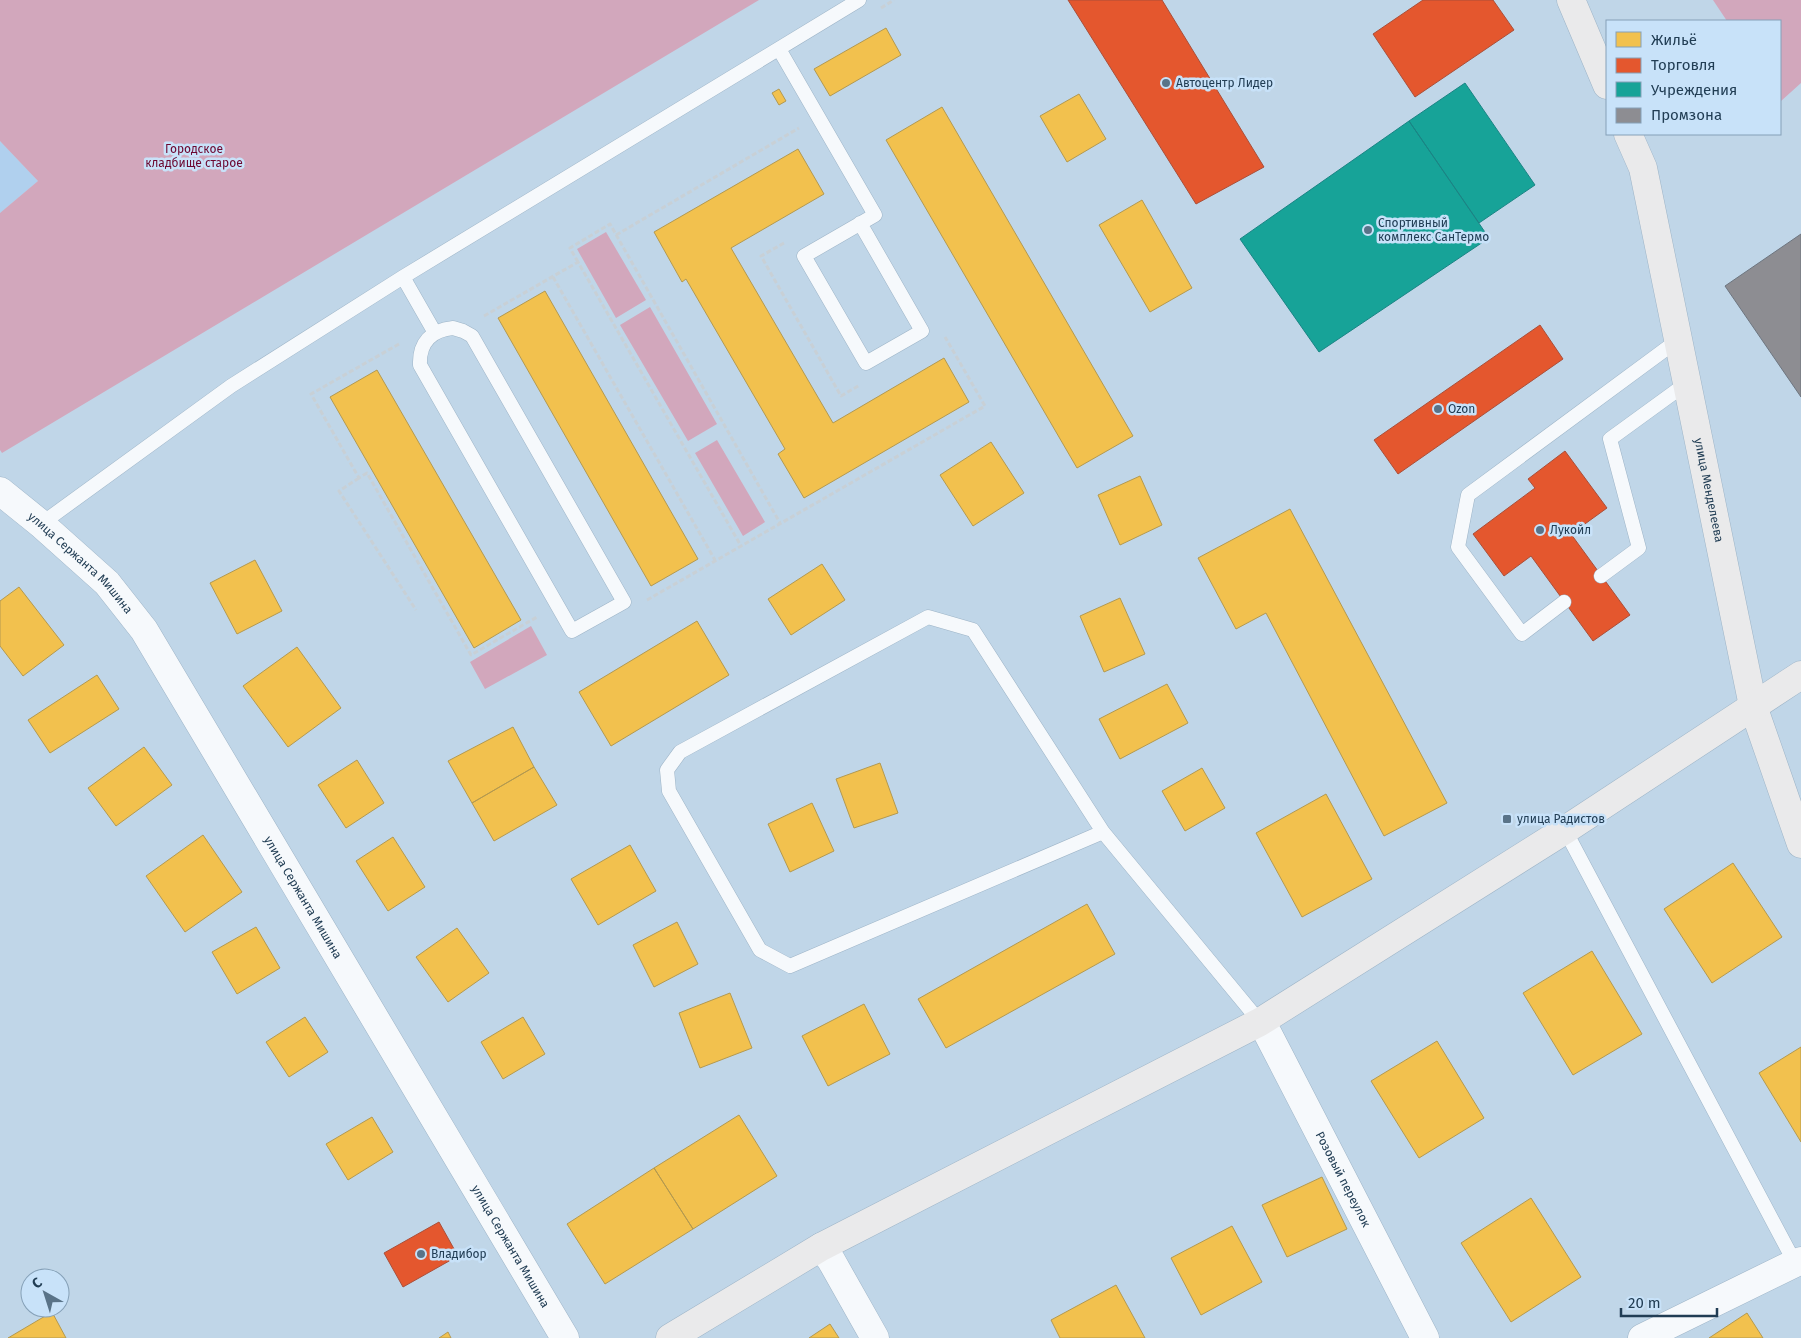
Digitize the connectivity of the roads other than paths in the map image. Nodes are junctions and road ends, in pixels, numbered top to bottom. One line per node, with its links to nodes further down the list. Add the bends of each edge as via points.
1 (859, 0): 3 (lane)
2 (1571, 0): 4 (main road)
3 (779, 49): 6 (lane, via 875,215); 7 (lane)
4 (1606, 83)
5 (1628, 135): 9 (main road, улица Менделеева, via 1642,168)
6 (860, 224): 6 (lane, via 804,256 866,363 922,331)
7 (403, 277): 8 (lane); 12 (lane, via 232,386)
8 (435, 333): 8 (lane, via 422,347 420,365 572,631 624,602 472,336 453,328)
9 (1678, 340): 10 (main road, улица Менделеева); 14 (lane, via 1468,496 1458,547 1522,634)
10 (1687, 383): 13 (lane, via 1610,439 1639,548); 16 (main road, улица Менделеева)
11 (0, 491): 12 (street, улица Сержанта Мишина)
12 (40, 524): 23 (street, улица Сержанта Мишина, via 107,583 144,630)
13 (1601, 576)
14 (1564, 602)
15 (1801, 675): 16 (main road)
16 (1753, 706): 17 (main road); 19 (main road, улица Менделеева)
17 (1564, 830): 20 (main road); 22 (lane)
18 (1103, 832): 18 (lane, via 973,630 928,617 680,752 667,770 669,791 760,950 790,966); 20 (lane)
19 (1801, 844)
20 (1260, 1022): 21 (main road); 26 (street, Розовый переулок)
21 (822, 1247): 24 (main road); 25 (street)
22 (1798, 1262): 27 (street)
23 (565, 1338)
24 (670, 1338)
25 (875, 1338)
26 (1425, 1338)
27 (1642, 1338)

